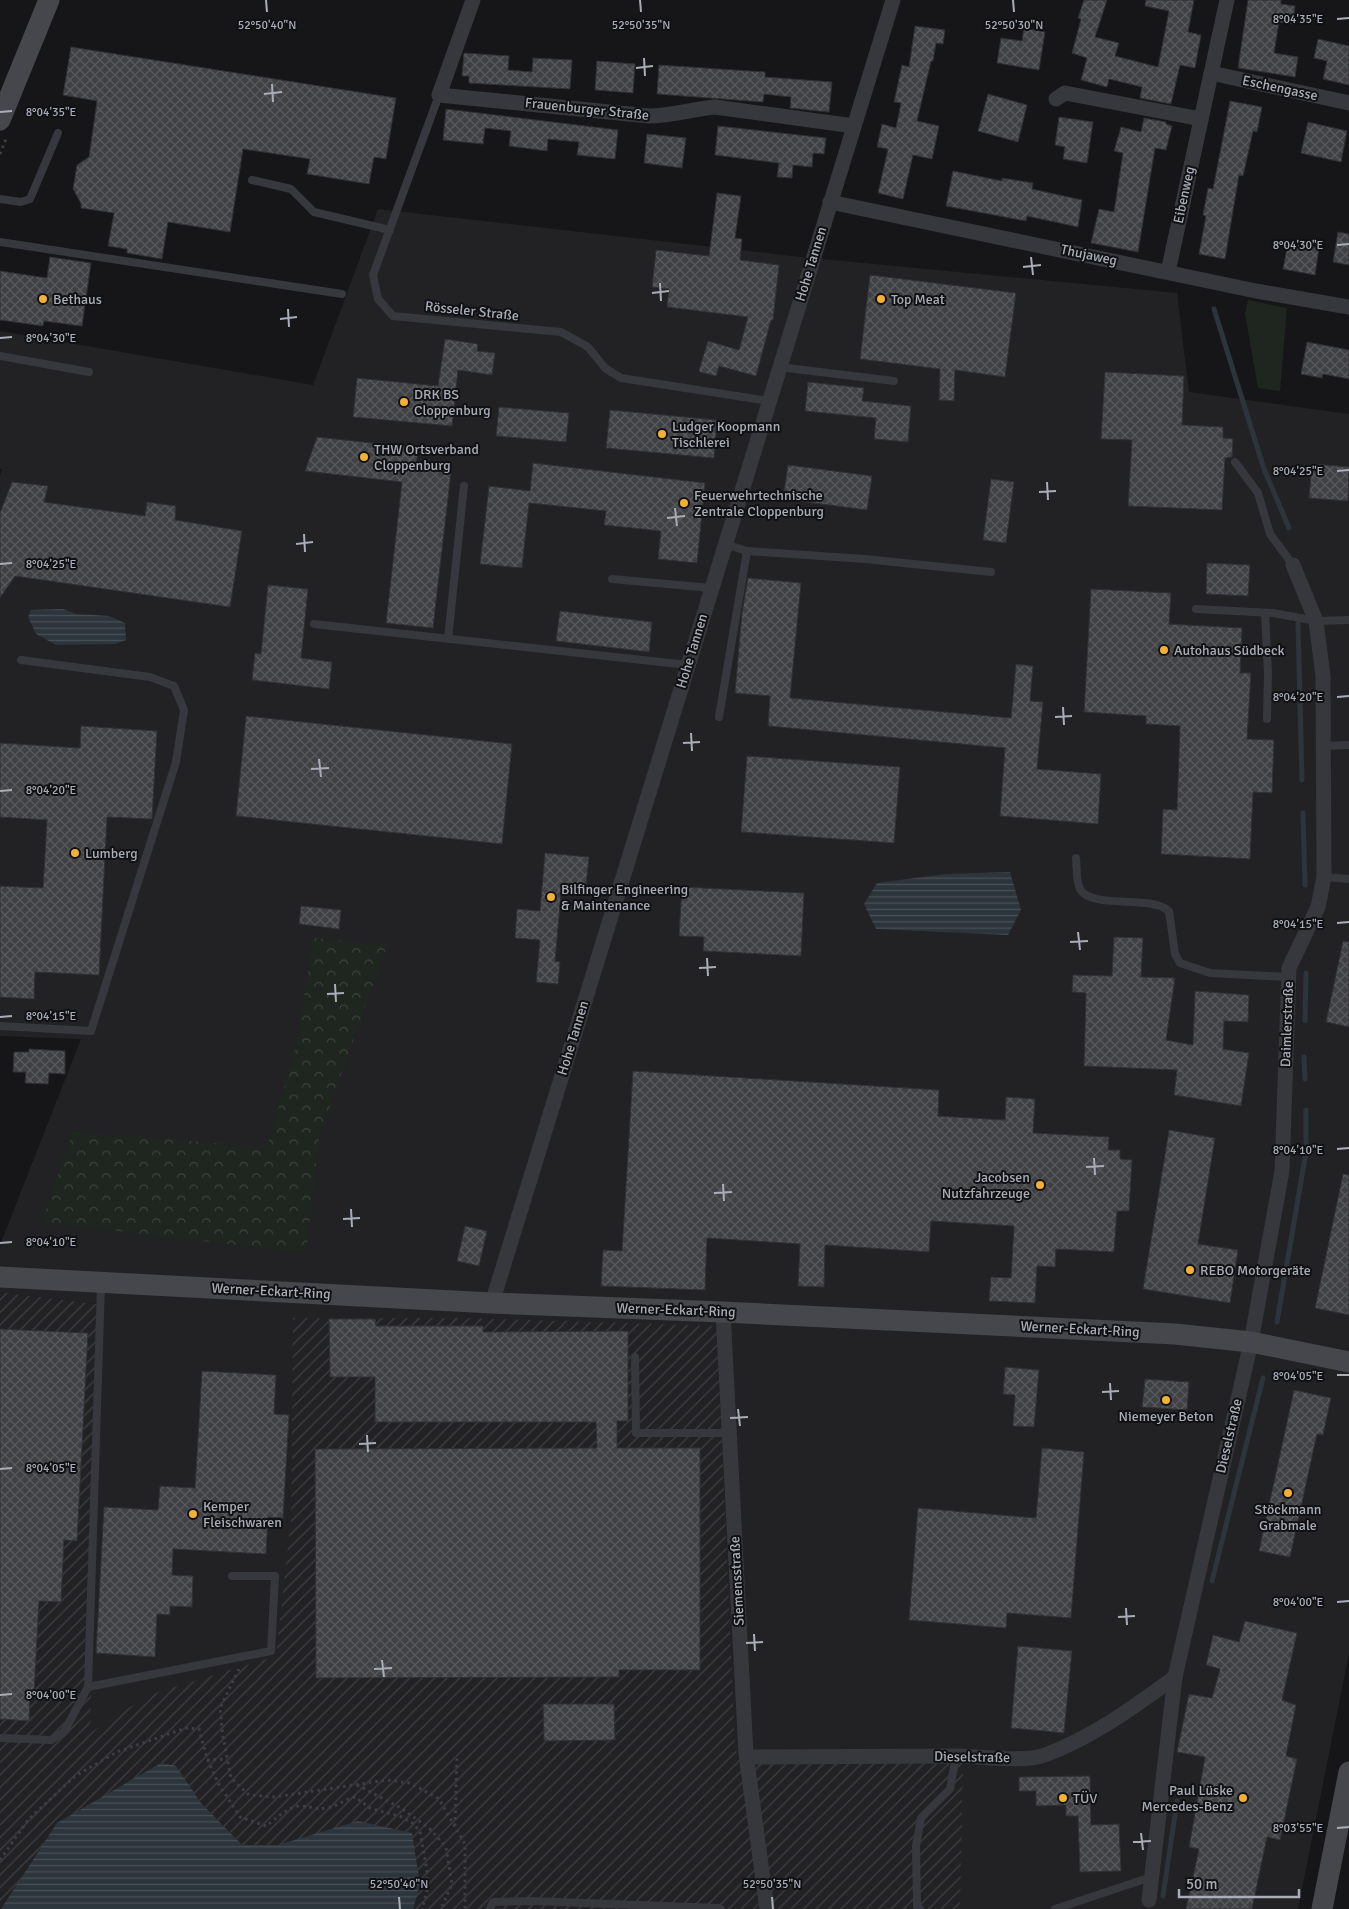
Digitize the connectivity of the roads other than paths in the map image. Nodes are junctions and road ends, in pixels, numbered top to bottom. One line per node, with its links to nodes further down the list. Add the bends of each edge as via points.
1 (49, 0): 10 (street)
2 (473, 0): 6 (street)
3 (893, 0): 11 (street, Hohe Tannen)
4 (1227, 0): 5 (street, Eibenweg)
5 (1211, 73): 8 (street, Eschengasse); 9 (street, Eibenweg)
6 (439, 94): 11 (street, Frauenburger Straße, via 649,116 669,116 715,107); 16 (lane, Rösseler Straße)
7 (1056, 99): 9 (street, via 1065,93)
8 (1349, 103)
9 (1201, 119): 18 (street, Eibenweg)
10 (0, 120)
11 (854, 126): 15 (street, Hohe Tannen)
12 (58, 133): 14 (lane, via 30,199 21,202)
13 (252, 180): 16 (lane, via 292,189 314,212)
14 (0, 199)
15 (830, 202): 18 (street, Thujaweg); 22 (street, Hohe Tannen)
16 (390, 230): 25 (lane, Rösseler Straße, via 373,275 378,299 393,316 561,332 588,347 605,368 621,378)
17 (0, 242): 19 (lane)
18 (1168, 272): 20 (street, Thujaweg)
19 (342, 294)
20 (1349, 307)
21 (0, 356): 23 (lane)
22 (779, 367): 24 (lane); 25 (street, Hohe Tannen)
23 (89, 372)
24 (894, 381)
25 (769, 401): 28 (street, Hohe Tannen)
26 (1235, 462): 30 (lane, via 1258,492 1270,534)
27 (464, 486): 39 (lane)
28 (725, 544): 29 (lane); 33 (street, Hohe Tannen)
29 (747, 551): 31 (lane); 42 (lane)
30 (1293, 565): 37 (street, Daimlerstraße)
31 (991, 572)
32 (612, 579): 33 (lane)
33 (711, 588): 41 (street, Hohe Tannen)
34 (1196, 609): 35 (lane)
35 (1265, 613): 37 (lane); 43 (lane)
36 (1349, 620): 37 (lane)
37 (1316, 621): 45 (street, Daimlerstraße, via 1323,676)
38 (314, 624): 39 (lane)
39 (448, 639): 41 (lane)
40 (21, 660): 50 (lane, via 150,677 174,686 184,710 176,762 91,1031)
41 (688, 665): 53 (street, Hohe Tannen)
42 (719, 717)
43 (1266, 719)
44 (1349, 745): 45 (lane)
45 (1324, 746): 47 (street, Daimlerstraße)
46 (1076, 858): 49 (lane, via 1079,888 1086,896 1162,906 1169,911 1175,954 1180,963 1210,973)
47 (1324, 877): 48 (lane); 49 (street, Daimlerstraße, via 1318,907 1289,968)
48 (1349, 879)
49 (1289, 977): 55 (street, Daimlerstraße, via 1282,1171)
50 (0, 1026)
51 (0, 1277): 52 (street, Werner-Eckart-Ring)
52 (101, 1282): 53 (street, Werner-Eckart-Ring); 61 (lane)
53 (492, 1303): 54 (street, Werner-Eckart-Ring)
54 (723, 1312): 55 (street, Werner-Eckart-Ring, via 1175,1334); 58 (street, Siemensstraße)
55 (1251, 1342): 57 (street, Werner-Eckart-Ring); 60 (street, Dieselstraße)
56 (634, 1357): 58 (lane, via 636,1434)
57 (1349, 1362)
58 (729, 1432): 64 (street, Siemensstraße)
59 (232, 1576): 61 (lane, via 275,1576 271,1652)
60 (1175, 1677): 63 (street, Dieselstraße, via 1096,1731 1044,1755 1021,1758); 66 (street, Dieselstraße)
61 (88, 1687): 62 (lane, via 64,1732 52,1740)
62 (0, 1738)
63 (956, 1756): 64 (street, Dieselstraße); 71 (lane, via 950,1789 921,1818 916,1846 916,1906)
64 (747, 1757): 70 (street, Siemensstraße)
65 (1349, 1772): 73 (street)
66 (1152, 1878): 67 (street, Dieselstraße); 72 (lane)
67 (1149, 1900)
68 (490, 1909): 69 (lane, via 493,1902 531,1901)
69 (721, 1909)
70 (767, 1909)
71 (920, 1909)
72 (1055, 1909)
73 (1322, 1909)

